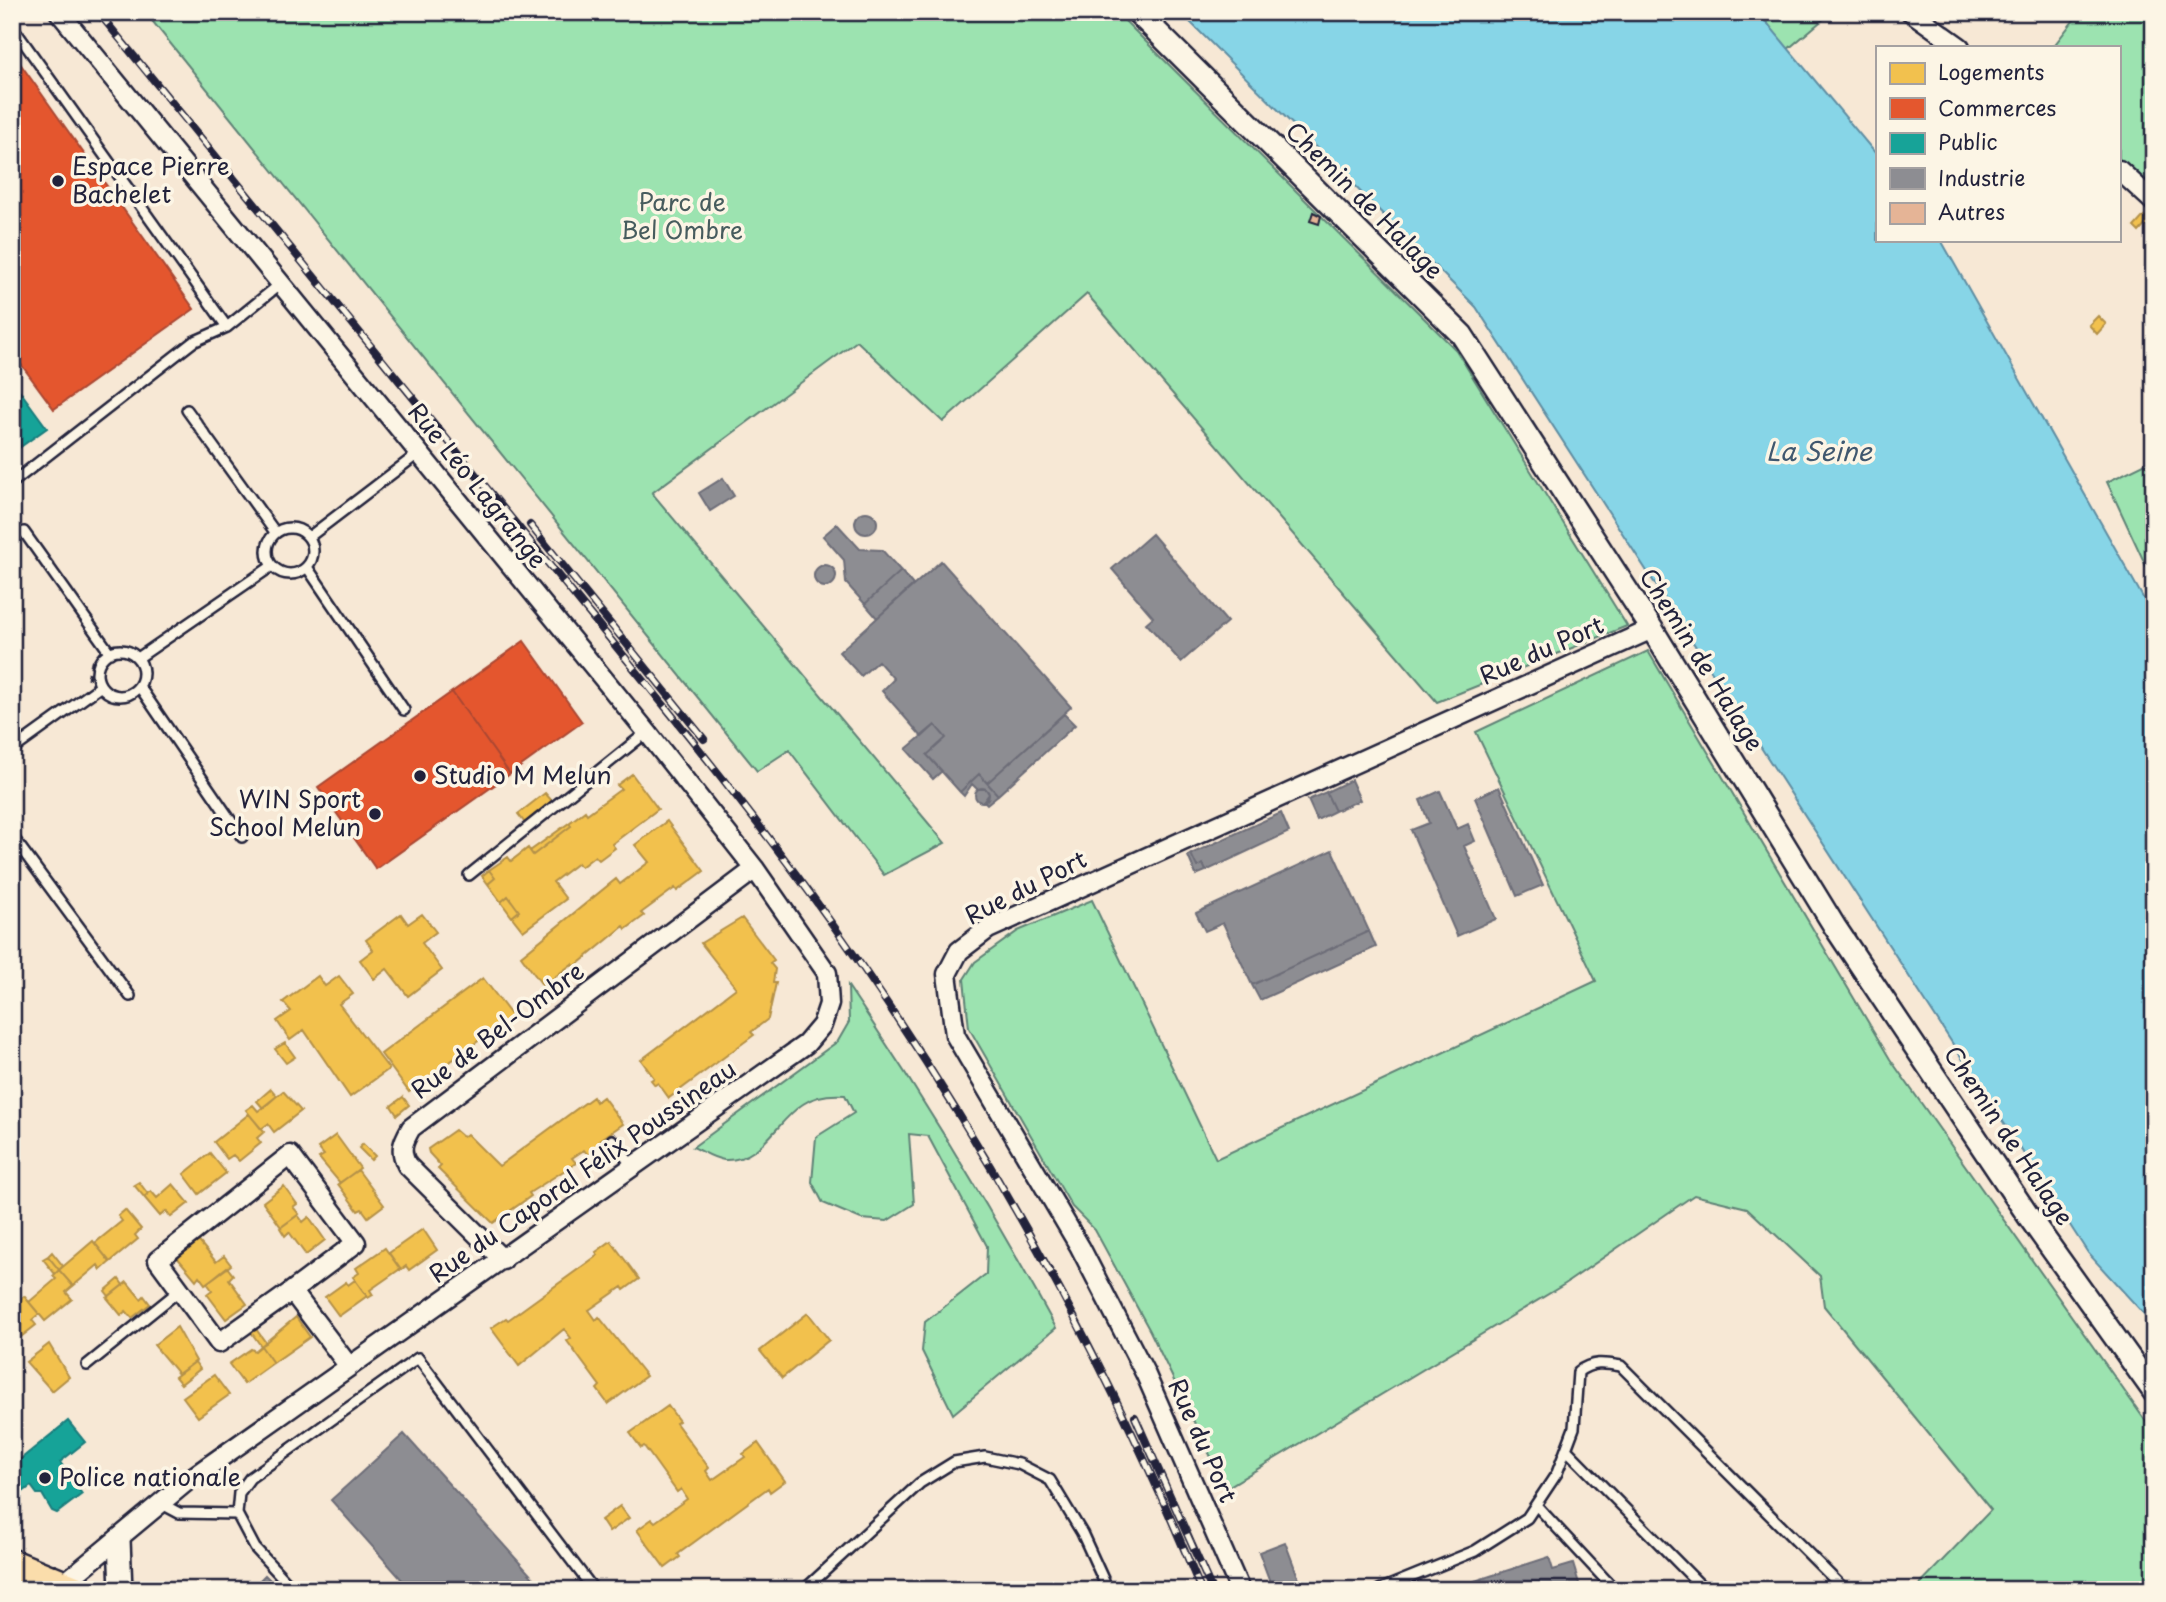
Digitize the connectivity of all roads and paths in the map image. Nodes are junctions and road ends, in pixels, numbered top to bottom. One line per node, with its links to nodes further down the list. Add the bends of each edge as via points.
1 (59, 12): 8 (street, Rue Léo Lagrange)
2 (1137, 12): 18 (street, Chemin de Halage, via 1462,335)
3 (1911, 12): 5 (street)
4 (12, 26): 9 (lane)
5 (1959, 46)
6 (2120, 171): 7 (street)
7 (2154, 202)
8 (279, 285): 9 (lane); 11 (street, Rue Léo Lagrange)
9 (227, 327): 12 (lane, via 193,342)
10 (187, 410): 14 (lane)
11 (419, 453): 15 (lane); 24 (street, Rue Léo Lagrange)
12 (12, 483)
13 (24, 532): 19 (lane)
14 (275, 533): 15 (lane, via 297,529); 16 (lane, via 267,545)
15 (309, 537): 17 (lane, via 313,552)
16 (272, 566): 17 (lane, via 293,575); 20 (lane)
17 (307, 567): 23 (lane)
18 (1651, 629): 39 (street, Chemin de Halage, via 1835,927 2029,1217); 54 (street, Rue du Port, via 988,929 959,950 947,974 954,1035 1080,1247 1145,1373)
19 (110, 653): 20 (lane, via 125,650); 21 (lane, via 98,671)
20 (138, 658): 22 (lane, via 143,672)
21 (102, 686): 22 (lane, via 120,696); 25 (lane)
22 (139, 686): 27 (lane)
23 (404, 710)
24 (647, 732): 28 (street, Rue Léo Lagrange); 29 (lane)
25 (12, 750)
26 (12, 836): 30 (lane)
27 (242, 837)
28 (755, 869): 31 (street, Rue Léo Lagrange, via 820,958 827,973); 34 (street, Rue de Bel-Ombre, via 411,1128 402,1144 407,1165)
29 (470, 875)
30 (130, 996)
31 (829, 1004): 33 (street, Rue du Caporal Félix Poussineau, via 822,1025 806,1044)
32 (612, 1140): 33 (lane)
33 (633, 1167): 34 (street, Rue du Caporal Félix Poussineau)
34 (503, 1260): 38 (street, Rue du Caporal Félix Poussineau)
35 (180, 1290): 36 (street, via 219,1343); 36 (street, via 158,1260 290,1155 356,1243); 37 (lane)
36 (292, 1291): 38 (street)
37 (87, 1365)
38 (348, 1365): 41 (street, Rue du Caporal Félix Poussineau)
39 (2154, 1392)
40 (1566, 1448): 42 (lane, via 1557,1473); 57 (lane); 58 (lane, via 1574,1428 1578,1372 1602,1362 1621,1366)
41 (162, 1504): 43 (lane, via 179,1513); 44 (street, Rue du Caporal Félix Poussineau)
42 (1536, 1505): 55 (lane, via 1527,1518 1475,1550); 56 (lane)
43 (237, 1514): 49 (lane, via 255,1548); 50 (lane, via 239,1493 250,1478 418,1358)
44 (120, 1540): 47 (street, Rue du Caporal Félix Poussineau); 48 (street)
45 (12, 1564): 47 (main road)
46 (1101, 1574): 51 (lane, via 1050,1480 1019,1464 985,1457 954,1462 920,1483); 52 (lane); 53 (lane)
47 (65, 1588)
48 (121, 1590)
49 (293, 1590)
50 (594, 1590)
51 (804, 1590)
52 (1101, 1590)
53 (1108, 1590)
54 (1240, 1590)
55 (1379, 1590)
56 (1615, 1590)
57 (1706, 1590)
58 (1846, 1590)

